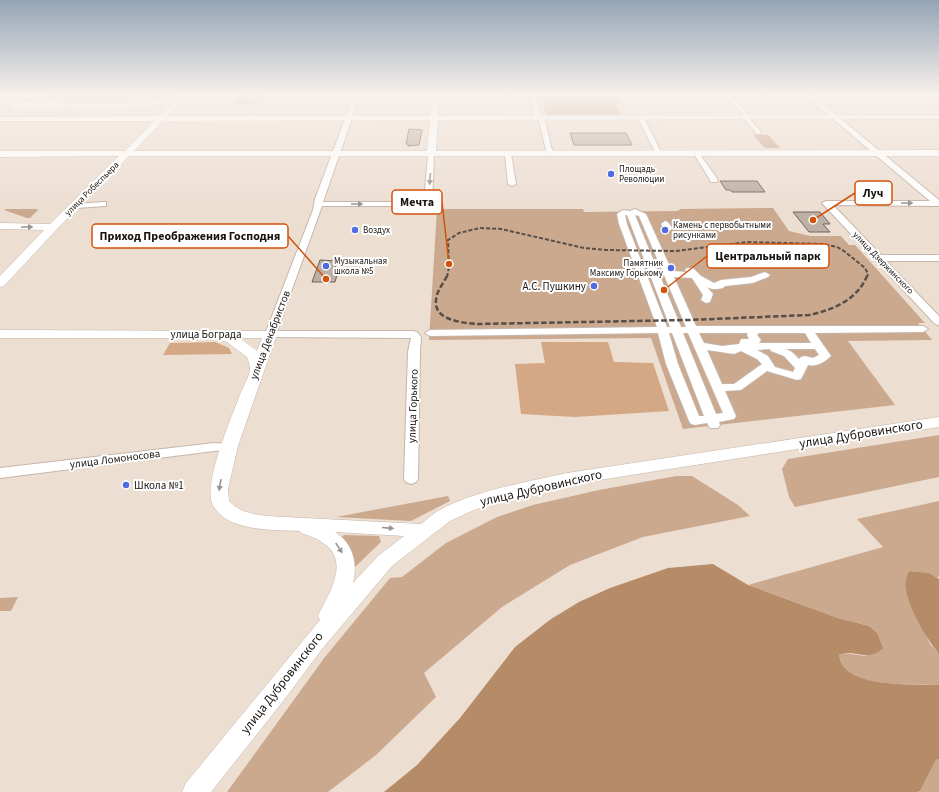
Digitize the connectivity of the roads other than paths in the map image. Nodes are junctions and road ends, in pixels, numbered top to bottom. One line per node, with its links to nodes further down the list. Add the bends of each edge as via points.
1 (148, 132): 10 (main road, улица Робеспьера)
2 (344, 132): 11 (street, улица Декабристов)
3 (433, 132): 12 (main road)
4 (545, 132): 14 (street)
5 (648, 132): 15 (street)
6 (852, 132): 7 (street)
7 (878, 153): 8 (main road); 16 (main road); 19 (street)
8 (939, 153)
9 (0, 154): 10 (main road)
10 (127, 154): 11 (main road); 22 (main road, улица Робеспьера)
11 (336, 154): 12 (main road); 21 (street, улица Декабристов)
12 (431, 154): 13 (main road); 21 (street, via 428,204)
13 (508, 154): 14 (main road); 18 (street)
14 (550, 154): 15 (main road)
15 (659, 154): 16 (main road)
16 (697, 154): 17 (street)
17 (714, 180)
18 (512, 184)
19 (938, 203): 26 (street, улица Дзержинского, one-way to 19, via 826,203)
20 (103, 204): 22 (street)
21 (318, 204): 41 (street, улица Декабристов)
22 (76, 206): 25 (main road, улица Робеспьера)
23 (632, 214): 28 (street, via 642,214); 33 (street, via 621,214 623,224); 34 (street)
24 (0, 226): 25 (main road, one-way to 25)
25 (54, 227): 30 (main road, улица Робеспьера)
26 (879, 258): 27 (street); 31 (street, улица Дзержинского)
27 (939, 258)
28 (668, 274): 29 (street, via 706,283 735,278 753,280); 35 (street)
29 (765, 275)
30 (3, 277)
31 (939, 322)
32 (923, 329): 37 (street)
33 (663, 330): 34 (street); 38 (street); 52 (street, via 672,364 695,421)
34 (677, 330): 35 (street); 52 (street)
35 (693, 330): 36 (street); 43 (street)
36 (754, 331): 37 (street); 46 (street, via 752,335 756,340 751,343 745,341)
37 (809, 331): 45 (street)
38 (430, 333)
39 (0, 334): 40 (main road, улица Бограда)
40 (214, 334): 41 (main road, улица Бограда); 49 (main road, via 233,340 254,355)
41 (270, 334): 42 (street, улица Бограда); 49 (main road, улица Декабристов)
42 (412, 334): 56 (street, улица Горького, via 416,337)
43 (700, 346): 47 (street); 51 (street)
44 (766, 346): 45 (street); 46 (street); 50 (street, via 788,354)
45 (819, 346): 50 (street, via 825,356 813,363 805,359)
46 (743, 347): 47 (street); 48 (street)
47 (726, 348): 48 (street)
48 (767, 362): 50 (street, via 771,369 797,377); 51 (street, via 752,378 737,387)
49 (257, 368): 54 (main road, улица Декабристов)
50 (800, 368)
51 (718, 388): 52 (street, via 730,416)
52 (713, 422)
53 (939, 422): 58 (main road, улица Дубровинского, via 567,479 468,505 444,516)
54 (229, 447): 55 (street, улица Ломоносова); 57 (main road, улица Декабристов, one-way to 57, via 218,494 220,502 240,517 266,522)
55 (0, 473)
56 (411, 479)
57 (293, 523): 58 (main road, улица Декабристов, one-way to 58); 59 (main road, one-way to 59, via 331,538 338,545 346,565 340,593)
58 (424, 531): 59 (main road, улица Дубровинского, via 381,566)
59 (314, 642): 60 (main road, улица Дубровинского)
60 (195, 792)

